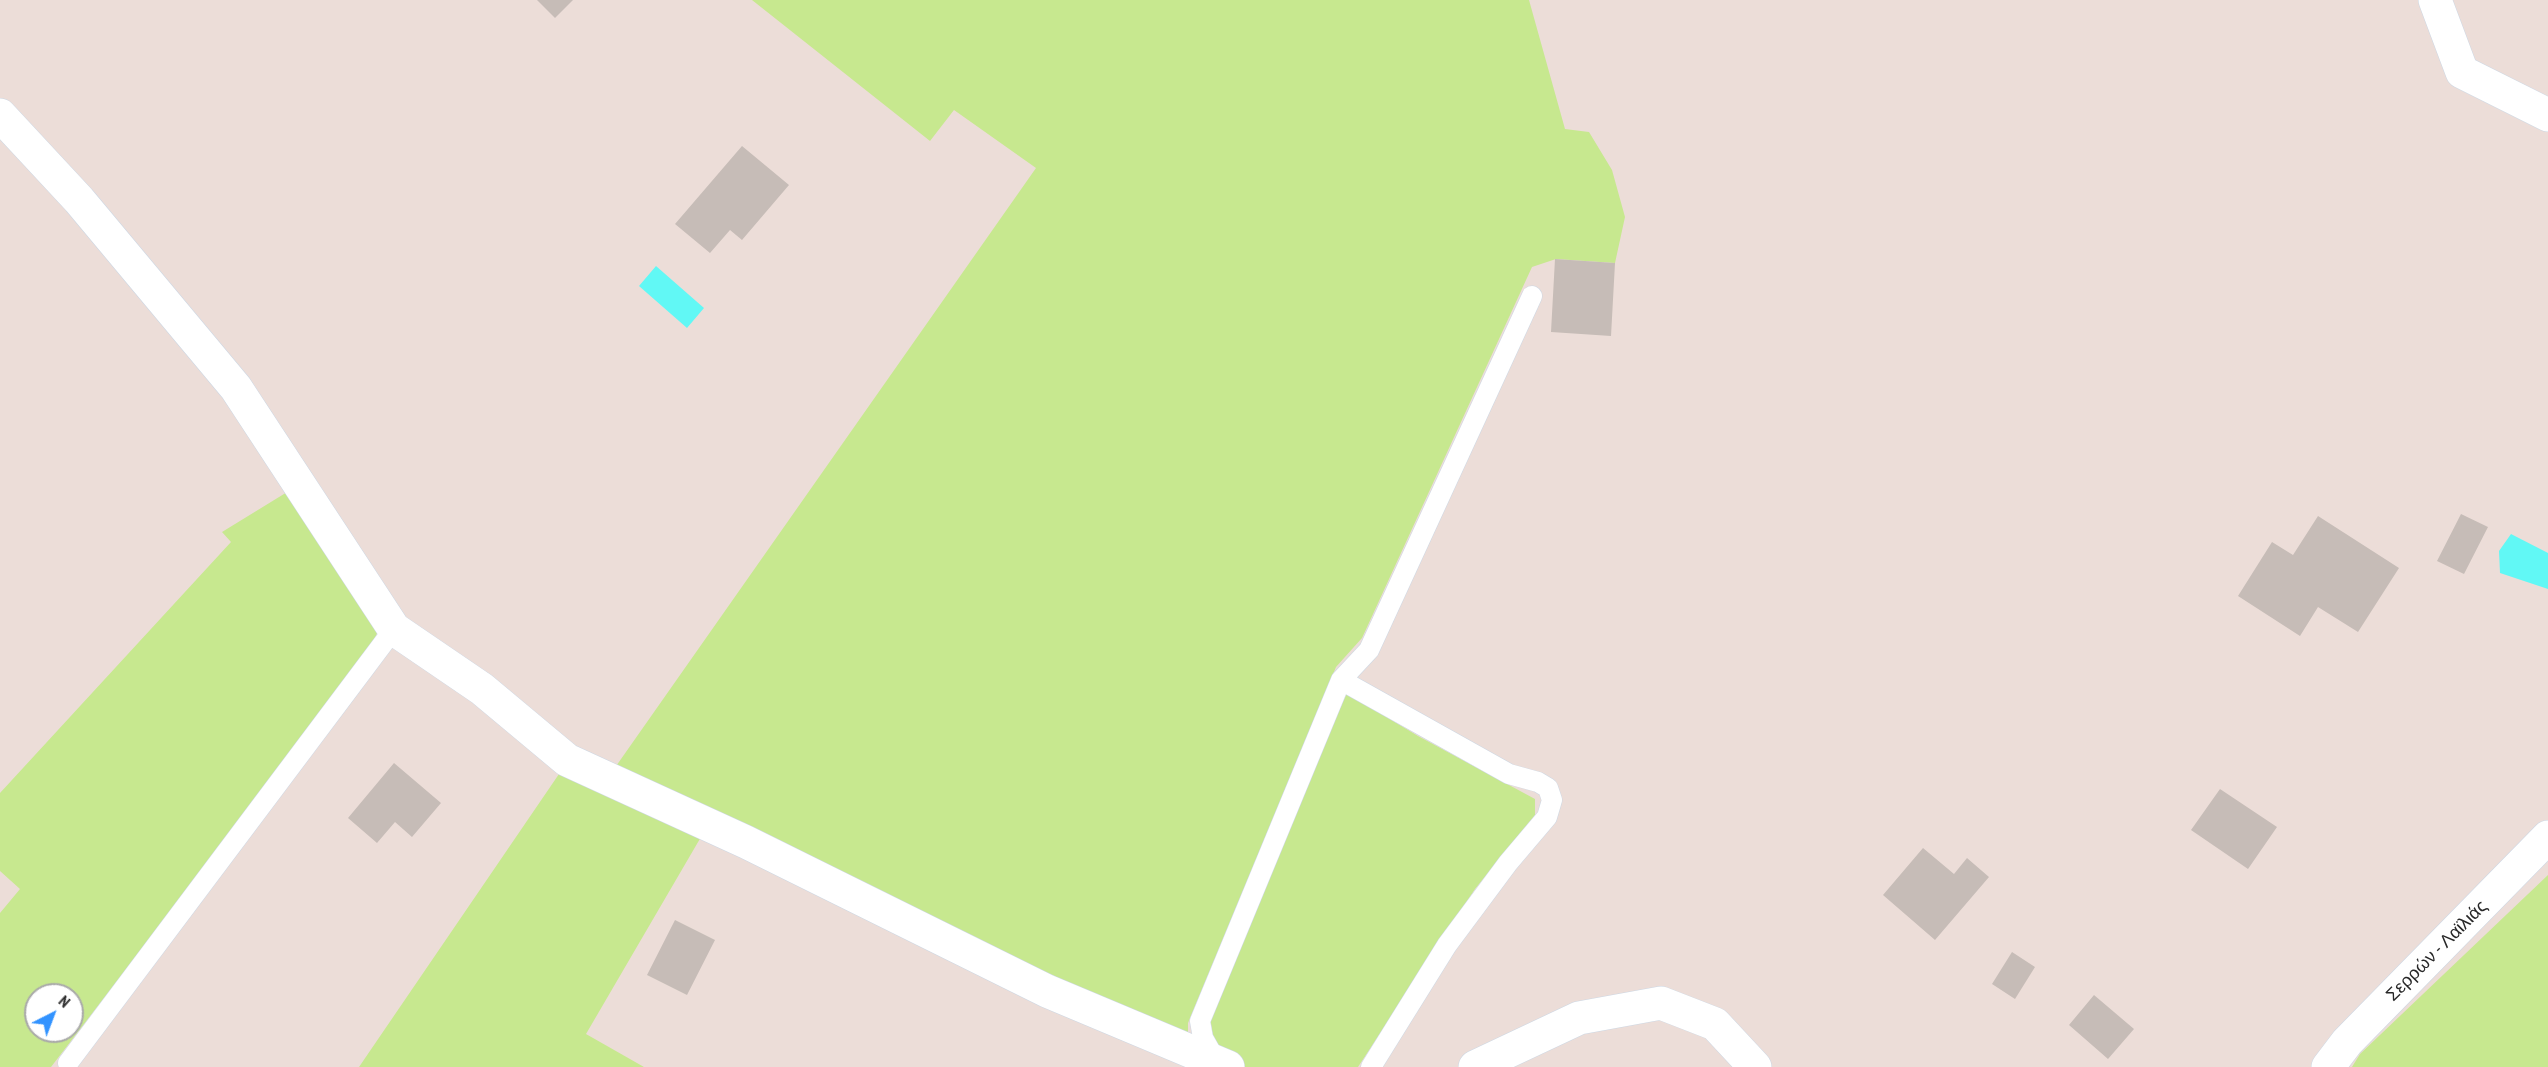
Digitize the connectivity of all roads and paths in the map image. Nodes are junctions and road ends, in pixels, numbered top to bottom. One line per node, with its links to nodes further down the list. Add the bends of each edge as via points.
1 (2435, 0): 3 (street, via 2462,72)
2 (0, 115): 5 (street, via 79,200 236,388)
3 (2548, 115)
4 (1532, 296): 6 (lane, via 1369,650)
5 (394, 629): 8 (lane); 9 (street, via 482,689 567,760 746,842 1047,991)
6 (1341, 680): 9 (lane, via 1200,1021 1203,1038); 10 (lane, via 1509,774 1538,782 1548,788 1552,800 1547,817 1447,945)
7 (2548, 837): 13 (street, Σερρών - Λαϊλιάς, via 2347,1042)
8 (68, 1063)
9 (1222, 1064)
10 (1371, 1067)
11 (1475, 1067): 12 (street, via 1580,1018 1661,1003 1715,1024)
12 (1755, 1067)
13 (2328, 1067)

